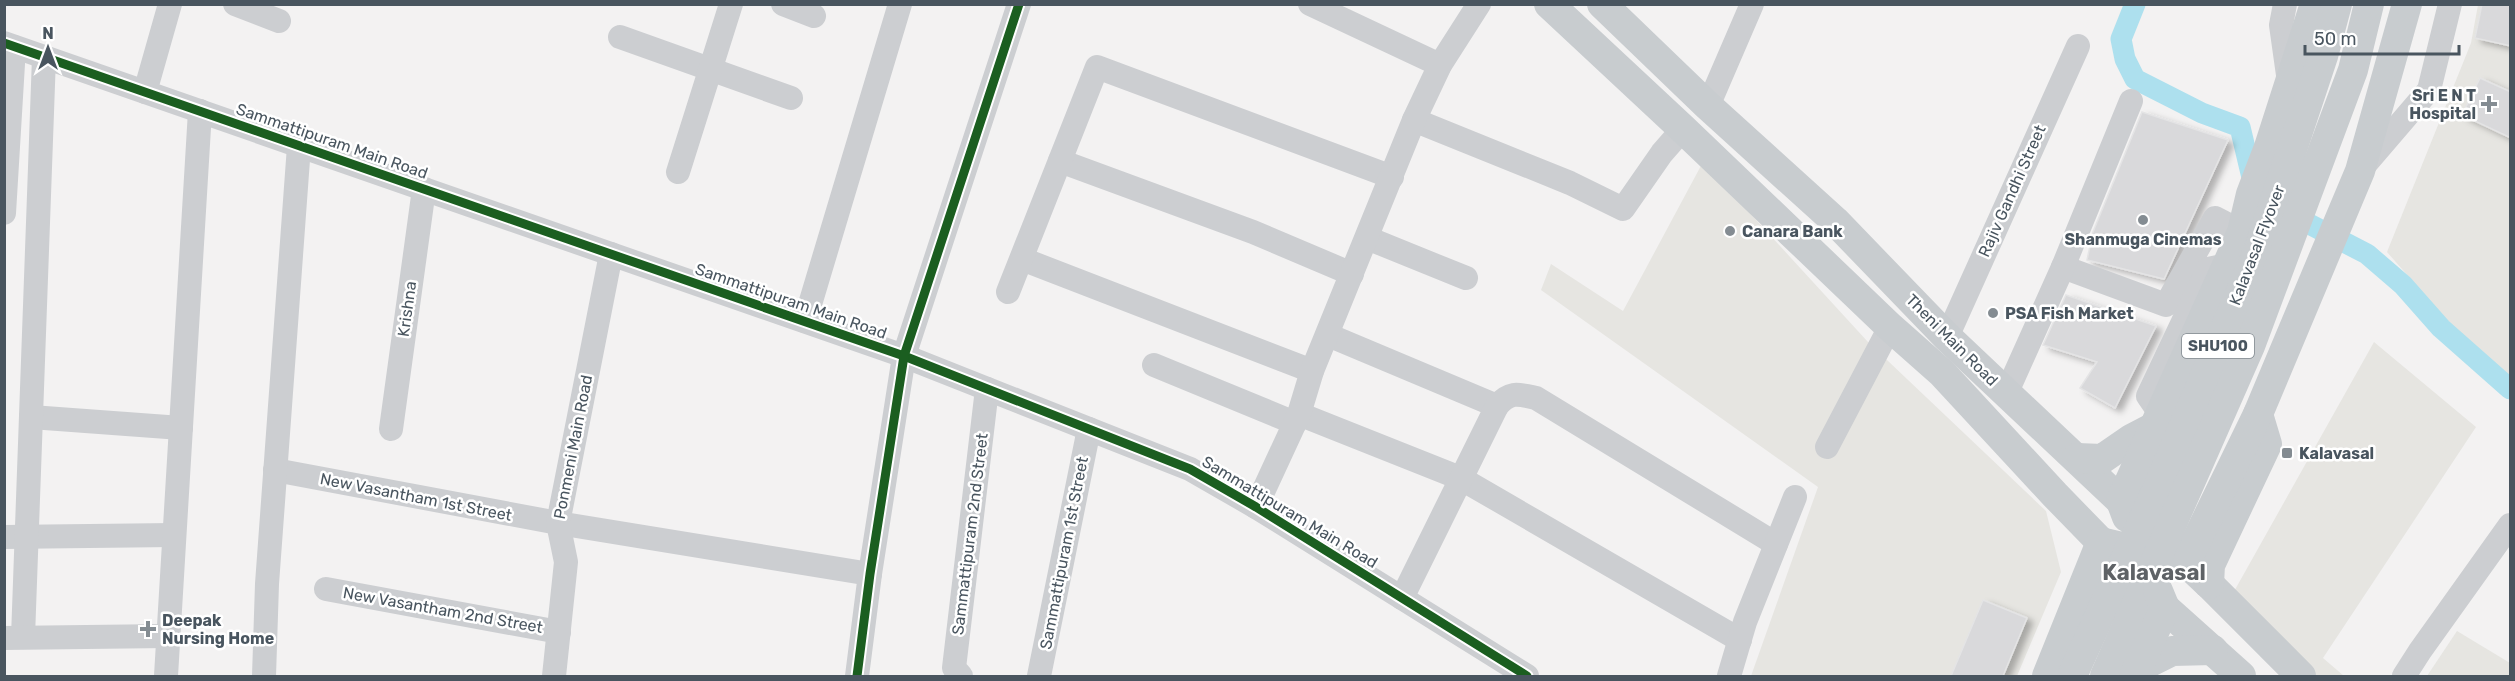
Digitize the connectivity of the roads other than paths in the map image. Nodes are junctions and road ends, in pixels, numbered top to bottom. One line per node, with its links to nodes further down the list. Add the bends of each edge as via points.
1 (170, 4): 27 (street)
2 (235, 4): 19 (street)
3 (731, 4): 25 (street)
4 (783, 4): 18 (street)
5 (900, 4): 49 (street)
6 (1019, 4): 53 (street)
7 (1310, 4): 24 (street)
8 (1479, 4): 24 (street)
9 (1549, 4): 33 (main road, Theni Main Road)
10 (1602, 4): 30 (main road, Theni Main Road)
11 (1752, 4): 30 (street)
12 (2285, 4): 26 (street, via 2281,25)
13 (2314, 4): 26 (main road)
14 (2337, 4): 103 (main road, Kalavasal Flyover / SHU100, via 2259,249 2155,494)
15 (2370, 4): 104 (main road, Kalavasal Flyover / SHU100, via 2353,70 2250,346)
16 (2407, 4): 36 (main road)
17 (2450, 4): 36 (street, via 2429,90)
18 (814, 16)
19 (279, 21)
20 (620, 37): 25 (street)
21 (9, 45): 23 (street, Sammattipuram Main Road); 40 (street)
22 (2078, 46): 52 (street, Rajiv Gandhi Street)
23 (44, 57): 27 (street, Sammattipuram Main Road); 60 (street)
24 (1440, 65): 32 (street)
25 (709, 69): 28 (street); 37 (street)
26 (2289, 84): 41 (main road)
27 (146, 92): 31 (street, Sammattipuram Main Road)
28 (791, 98)
29 (2131, 101): 45 (street)
30 (1708, 106): 52 (main road, Theni Main Road, via 1835,221)
31 (200, 111): 34 (street, Sammattipuram Main Road); 63 (street)
32 (1414, 120): 33 (street, via 1570,183 1623,209); 38 (street)
33 (1683, 129): 50 (main road, Theni Main Road)
34 (299, 146): 39 (street, Sammattipuram Main Road); 68 (street)
35 (1060, 161): 38 (street, via 1096,67); 44 (street); 46 (street, via 1253,232)
36 (2360, 171): 59 (main road)
37 (678, 172)
38 (1392, 177): 42 (street)
39 (424, 189): 43 (street, Sammattipuram Main Road); 64 (street, Krishna)
40 (4, 213)
41 (2242, 232): 45 (street, via 2215,218 2166,305); 62 (main road)
42 (1367, 238): 46 (street); 47 (street)
43 (611, 254): 49 (street, Sammattipuram Main Road); 74 (street, Ponmeni Main Road)
44 (1022, 259): 48 (street); 55 (street)
45 (2063, 267): 57 (street)
46 (1352, 274): 51 (street)
47 (1466, 278)
48 (1008, 292)
49 (805, 321): 53 (street, Sammattipuram Main Road)
50 (1890, 327): 66 (street); 70 (main road, Theni Main Road, via 1942,373)
51 (1328, 335): 55 (street); 58 (street)
52 (1947, 337): 57 (main road, Theni Main Road)
53 (904, 356): 56 (street, Sammattipuram Main Road); 82 (street)
54 (1154, 365): 61 (street)
55 (1312, 371): 61 (street)
56 (987, 389): 65 (street, Sammattipuram Main Road); 97 (street, Sammattipuram 2nd Street, via 954,668)
57 (2006, 394): 67 (main road, Theni Main Road)
58 (1497, 406): 69 (street); 79 (street, via 1504,397 1517,394 1536,398)
59 (2258, 414): 81 (main road); 83 (main road, via 2267,444 2210,565)
60 (31, 417): 63 (street); 77 (street)
61 (1297, 419): 69 (street); 73 (street)
62 (2158, 421): 67 (main road, via 2102,459); 72 (main road)
63 (180, 428): 76 (street)
64 (391, 429)
65 (1089, 429): 73 (street, Sammattipuram Main Road, via 1190,469); 98 (street, Sammattipuram 1st Street)
66 (1827, 447)
67 (2077, 458): 72 (main road, Theni Main Road)
68 (275, 470): 74 (street, New Vasantham 1st Street); 94 (street)
69 (1460, 478): 85 (street); 90 (street)
70 (2055, 495): 78 (main road, Theni Main Road); 101 (main road, via 2071,524 2077,559 2066,594)
71 (1796, 497): 79 (street)
72 (2121, 501): 80 (main road); 81 (main road, Theni Main Road)
73 (1256, 507): 85 (street, Sammattipuram Main Road)
74 (558, 524): 82 (street, New Vasantham 1st Street); 87 (street, Ponmeni Main Road, via 566,562)
75 (2511, 525): 107 (street)
76 (174, 535): 77 (street); 88 (street)
77 (15, 537): 89 (street)
78 (2101, 542): 80 (main road); 86 (main road, Theni Main Road); 102 (main road)
79 (1776, 544): 90 (street)
80 (2142, 552): 81 (main road); 86 (main road)
81 (2186, 562): 83 (main road, Theni Main Road)
82 (870, 574): 96 (street)
83 (2209, 584): 106 (main road, Theni Main Road)
84 (327, 589): 87 (street, New Vasantham 2nd Street)
85 (1402, 598): 99 (street, Sammattipuram Main Road)
86 (2165, 608): 91 (main road, Theni Main Road); 92 (main road)
87 (559, 632): 95 (street, Ponmeni Main Road)
88 (168, 636): 89 (street); 93 (street)
89 (14, 638)
90 (1740, 640): 100 (street)
91 (2213, 650): 92 (main road, via 2172,651); 105 (main road, Theni Main Road)
92 (2136, 672)
93 (166, 676)
94 (264, 676)
95 (555, 676)
96 (857, 676)
97 (961, 676)
98 (1039, 676)
99 (1527, 676)
100 (1729, 676)
101 (2028, 676)
102 (2047, 676)
103 (2072, 676)
104 (2105, 676)
105 (2241, 676)
106 (2301, 676)
107 (2404, 676)

